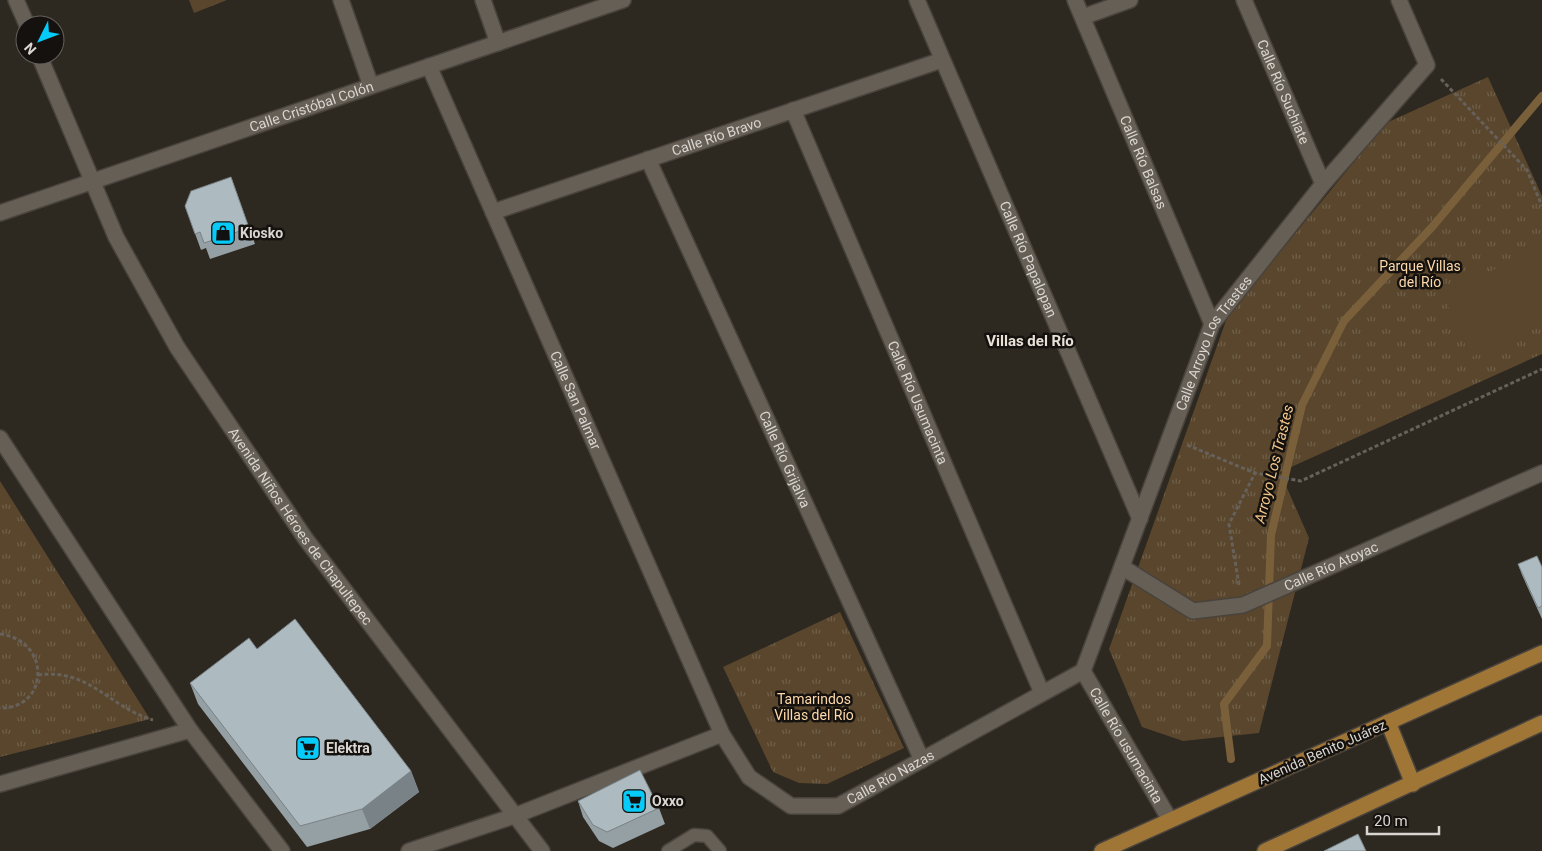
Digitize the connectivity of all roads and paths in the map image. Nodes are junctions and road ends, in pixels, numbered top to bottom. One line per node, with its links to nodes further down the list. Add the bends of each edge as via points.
1 (16, 0): 10 (street)
2 (341, 0): 17 (street)
3 (483, 0): 12 (street)
4 (621, 0): 12 (street, Calle Cristóbal Colón)
5 (917, 0): 13 (street, Calle Río Papalopan)
6 (1076, 0): 11 (street, Calle Río Balsas)
7 (1130, 0): 11 (street)
8 (1244, 0): 21 (street, Calle Río Suchiate)
9 (1399, 0): 14 (street)
10 (23, 15)
11 (1083, 17): 25 (street, Calle Río Balsas)
12 (498, 42): 16 (street, Calle Cristóbal Colón)
13 (942, 60): 18 (street, Calle Río Bravo); 31 (street, Calle Río Papalopan)
14 (1428, 64): 21 (street, Calle Arroyo Los Trastes); 22 (path, via 1527,170)
15 (43, 65): 20 (street, Avenida Niños Héroes de Chapultepec)
16 (429, 66): 17 (street, Calle Cristóbal Colón); 23 (street, Calle San Palmar)
17 (371, 86): 20 (street, Calle Cristóbal Colón)
18 (794, 110): 19 (street, Calle Río Bravo); 38 (street, Calle Río Usumacinta)
19 (648, 159): 23 (street, Calle Río Bravo); 45 (street, Calle Río Grijalva)
20 (93, 181): 24 (street, Calle Cristóbal Colón); 48 (street, Avenida Niños Héroes de Chapultepec, via 116,237 183,356 305,538)
21 (1323, 184): 25 (street, Calle Arroyo Los Trastes)
22 (1542, 206)
23 (492, 212): 44 (street, Calle San Palmar)
24 (0, 213)
25 (1212, 324): 28 (street, Calle Arroyo Los Trastes)
26 (1542, 369): 30 (path, via 1301,481)
27 (0, 438): 43 (street)
28 (1170, 438): 30 (path); 31 (street, Calle Arroyo Los Trastes)
29 (1542, 472): 33 (street, Calle Río Atoyac)
30 (1255, 473): 33 (path, via 1229,524)
31 (1140, 519): 32 (street, Calle Arroyo Los Trastes)
32 (1122, 567): 33 (street, Calle Río Atoyac, via 1193,611); 36 (street, Calle Arroyo Los Trastes)
33 (1242, 605)
34 (0, 634): 37 (path, via 18,639 32,651)
35 (1542, 653): 41 (main road, Avenida Benito Juárez)
36 (1083, 671): 38 (street, Calle Río Nazas); 49 (street, Calle Río usumacinta)
37 (38, 675): 39 (path, via 28,697 18,704); 40 (path, via 63,674 88,682 128,710)
38 (1042, 693): 45 (street, Calle Río Nazas)
39 (0, 708)
40 (158, 721)
41 (1388, 722): 47 (main road); 49 (main road, Avenida Benito Juárez)
42 (1542, 723): 47 (main road)
43 (190, 730): 46 (street); 50 (street)
44 (722, 734): 45 (street, Calle Río Nazas, via 749,777 791,806 838,806); 48 (street)
45 (922, 760)
46 (0, 784)
47 (1413, 784): 56 (main road)
48 (514, 816): 51 (street); 52 (street, Avenida Niños Héroes de Chapultepec)
49 (1170, 820): 55 (main road, Avenida Benito Juárez)
50 (282, 851)
51 (409, 851)
52 (542, 851)
53 (668, 851): 54 (lane, via 694,835 707,836)
54 (720, 851)
55 (1102, 851)
56 (1265, 851)

